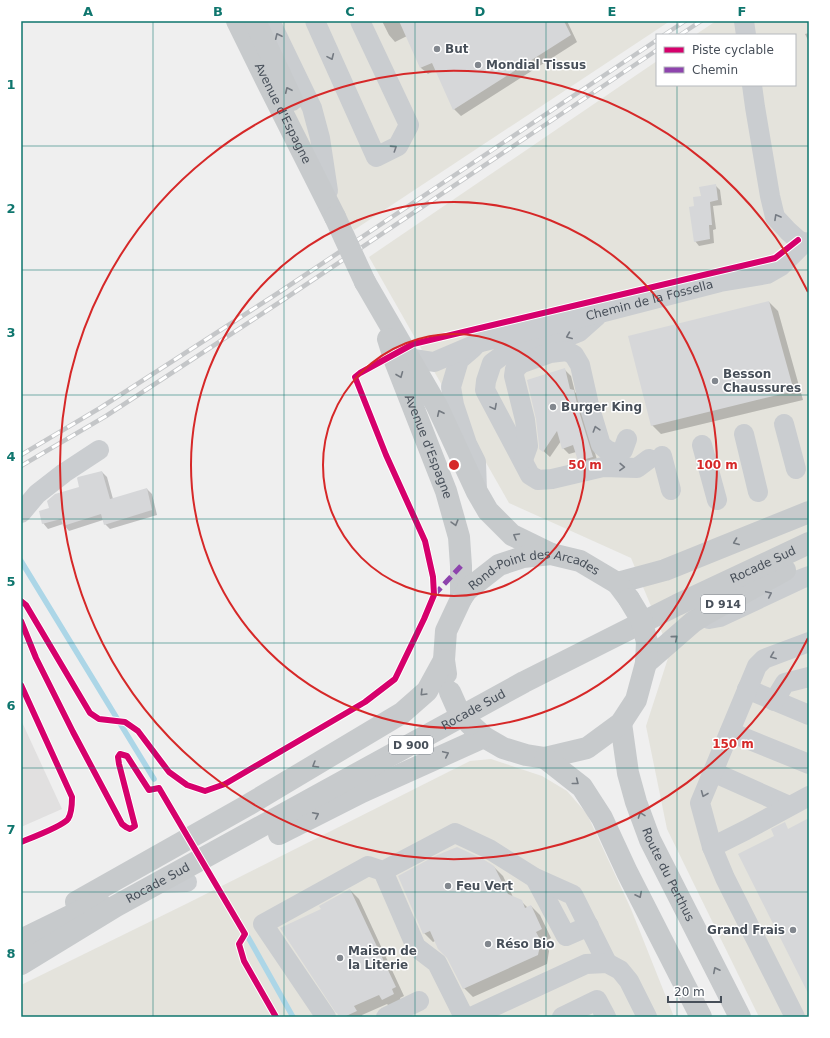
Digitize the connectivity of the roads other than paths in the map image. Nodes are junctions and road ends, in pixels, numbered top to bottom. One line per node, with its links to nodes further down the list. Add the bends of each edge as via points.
1 (237, 21): 9 (main road, Avenue d'Espagne)
2 (255, 21): 9 (main road, Avenue d'Espagne, one-way to 2, via 304,125)
3 (270, 21): 9 (street, Avenue d'Espagne, one-way to 3, via 320,138 312,108)
4 (315, 21): 5 (street, one-way to 5, via 376,157 398,146 409,125)
5 (360, 21)
6 (744, 21): 7 (street)
7 (746, 34)
8 (752, 86): 10 (street, one-way to 8, via 788,232 775,217)
9 (331, 204): 11 (main road, Avenue d'Espagne, bridge)
10 (807, 243): 12 (street, Chemin de la Fossella, via 782,266 768,274 720,282)
11 (370, 290): 14 (main road, Avenue d'Espagne); 34 (main road, Avenue d'Espagne, one-way to 34, via 446,491 459,537)
12 (600, 313): 13 (street, Chemin de la Fossella); 20 (street, one-way to 20, via 579,332 504,354 492,363 485,390)
13 (481, 342): 14 (street, Chemin de la Fossella, via 434,362); 23 (street, Chemin de la Fossella, via 459,360 451,386 462,431 476,462)
14 (409, 358): 23 (main road, Avenue d'Espagne, one-way to 14, via 437,406)
15 (784, 424): 21 (street)
16 (744, 434): 24 (street)
17 (627, 440): 20 (street, one-way to 20, via 623,450 615,453 601,445 580,366 574,355 567,351 550,353 522,363 515,369 514,376 528,446)
18 (702, 445): 25 (street)
19 (99, 450): 27 (street, via 37,494)
20 (523, 460): 22 (street, one-way to 22, via 530,475 538,480 603,467 637,468 656,457)
21 (796, 469)
22 (671, 490)
23 (477, 492): 30 (main road, Avenue d'Espagne, one-way to 23, via 512,535 488,511)
24 (758, 492)
25 (717, 500)
26 (809, 512): 33 (main road, one-way to 33, via 665,570)
27 (21, 513)
28 (809, 531): 57 (main road, Rocade Sud / D 900, via 518,673 112,895)
29 (809, 543): 54 (main road, Rocade Sud / D 900, via 677,605 524,682)
30 (551, 554): 33 (main road, Rond-Point des Arcades, via 580,560); 34 (main road, Rond-Point des Arcades, via 523,556 499,565 468,590)
31 (809, 558): 35 (main road, D 914, via 706,613)
32 (806, 579): 35 (street, one-way to 32, via 720,617)
33 (623, 591): 38 (main road, Rond-Point des Arcades, bridge, via 640,619 647,642)
34 (461, 599): 37 (main road, Rond-Point des Arcades, via 446,631)
35 (694, 622): 38 (main road, D 914, one-way to 35)
36 (809, 642): 40 (street, one-way to 40, via 764,659 757,666)
37 (444, 660): 44 (main road, Rond-Point des Arcades, bridge, via 450,692 458,710); 56 (main road, Rocade Sud / D 900, one-way to 56, via 427,691 402,713 248,805)
38 (646, 663): 43 (main road, Rond-Point des Arcades, via 636,700)
39 (809, 677): 41 (street, via 785,683)
40 (747, 689): 41 (street); 45 (street)
41 (774, 701): 42 (street)
42 (809, 715)
43 (621, 723): 46 (main road, Rond-Point des Arcades, via 587,748); 70 (main road, Route du Perthus, one-way to 43, via 650,840 628,773)
44 (477, 731): 46 (main road, Rond-Point des Arcades, via 503,748 526,756); 53 (main road, Rocade Sud / D 900, one-way to 44)
45 (730, 732): 47 (street); 48 (street)
46 (545, 758): 55 (main road, one-way to 55, via 582,787 602,818)
47 (809, 764)
48 (713, 772): 50 (street); 51 (street, one-way to 51, via 700,803)
49 (809, 796): 50 (street)
50 (789, 806): 51 (street)
51 (712, 846): 71 (street, via 725,878)
52 (383, 871): 58 (street, via 455,833 489,849 535,878 573,895); 62 (street, via 416,947 437,963); 63 (street, via 368,866 263,924)
53 (187, 882): 54 (street); 60 (main road, Rocade Sud / D 900)
54 (158, 883): 59 (main road, Rocade Sud / D 900)
55 (651, 918): 68 (main road); 69 (main road)
56 (21, 934)
57 (21, 940)
58 (607, 963): 62 (street, via 586,964); 67 (street, via 620,970 629,981)
59 (21, 964)
60 (21, 969)
61 (419, 1002): 64 (street)
62 (476, 1016)
63 (326, 1017)
64 (386, 1017)
65 (562, 1017): 66 (street, via 597,1000)
66 (606, 1017)
67 (647, 1017)
68 (686, 1017)
69 (701, 1017)
70 (740, 1017)
71 (795, 1017)

